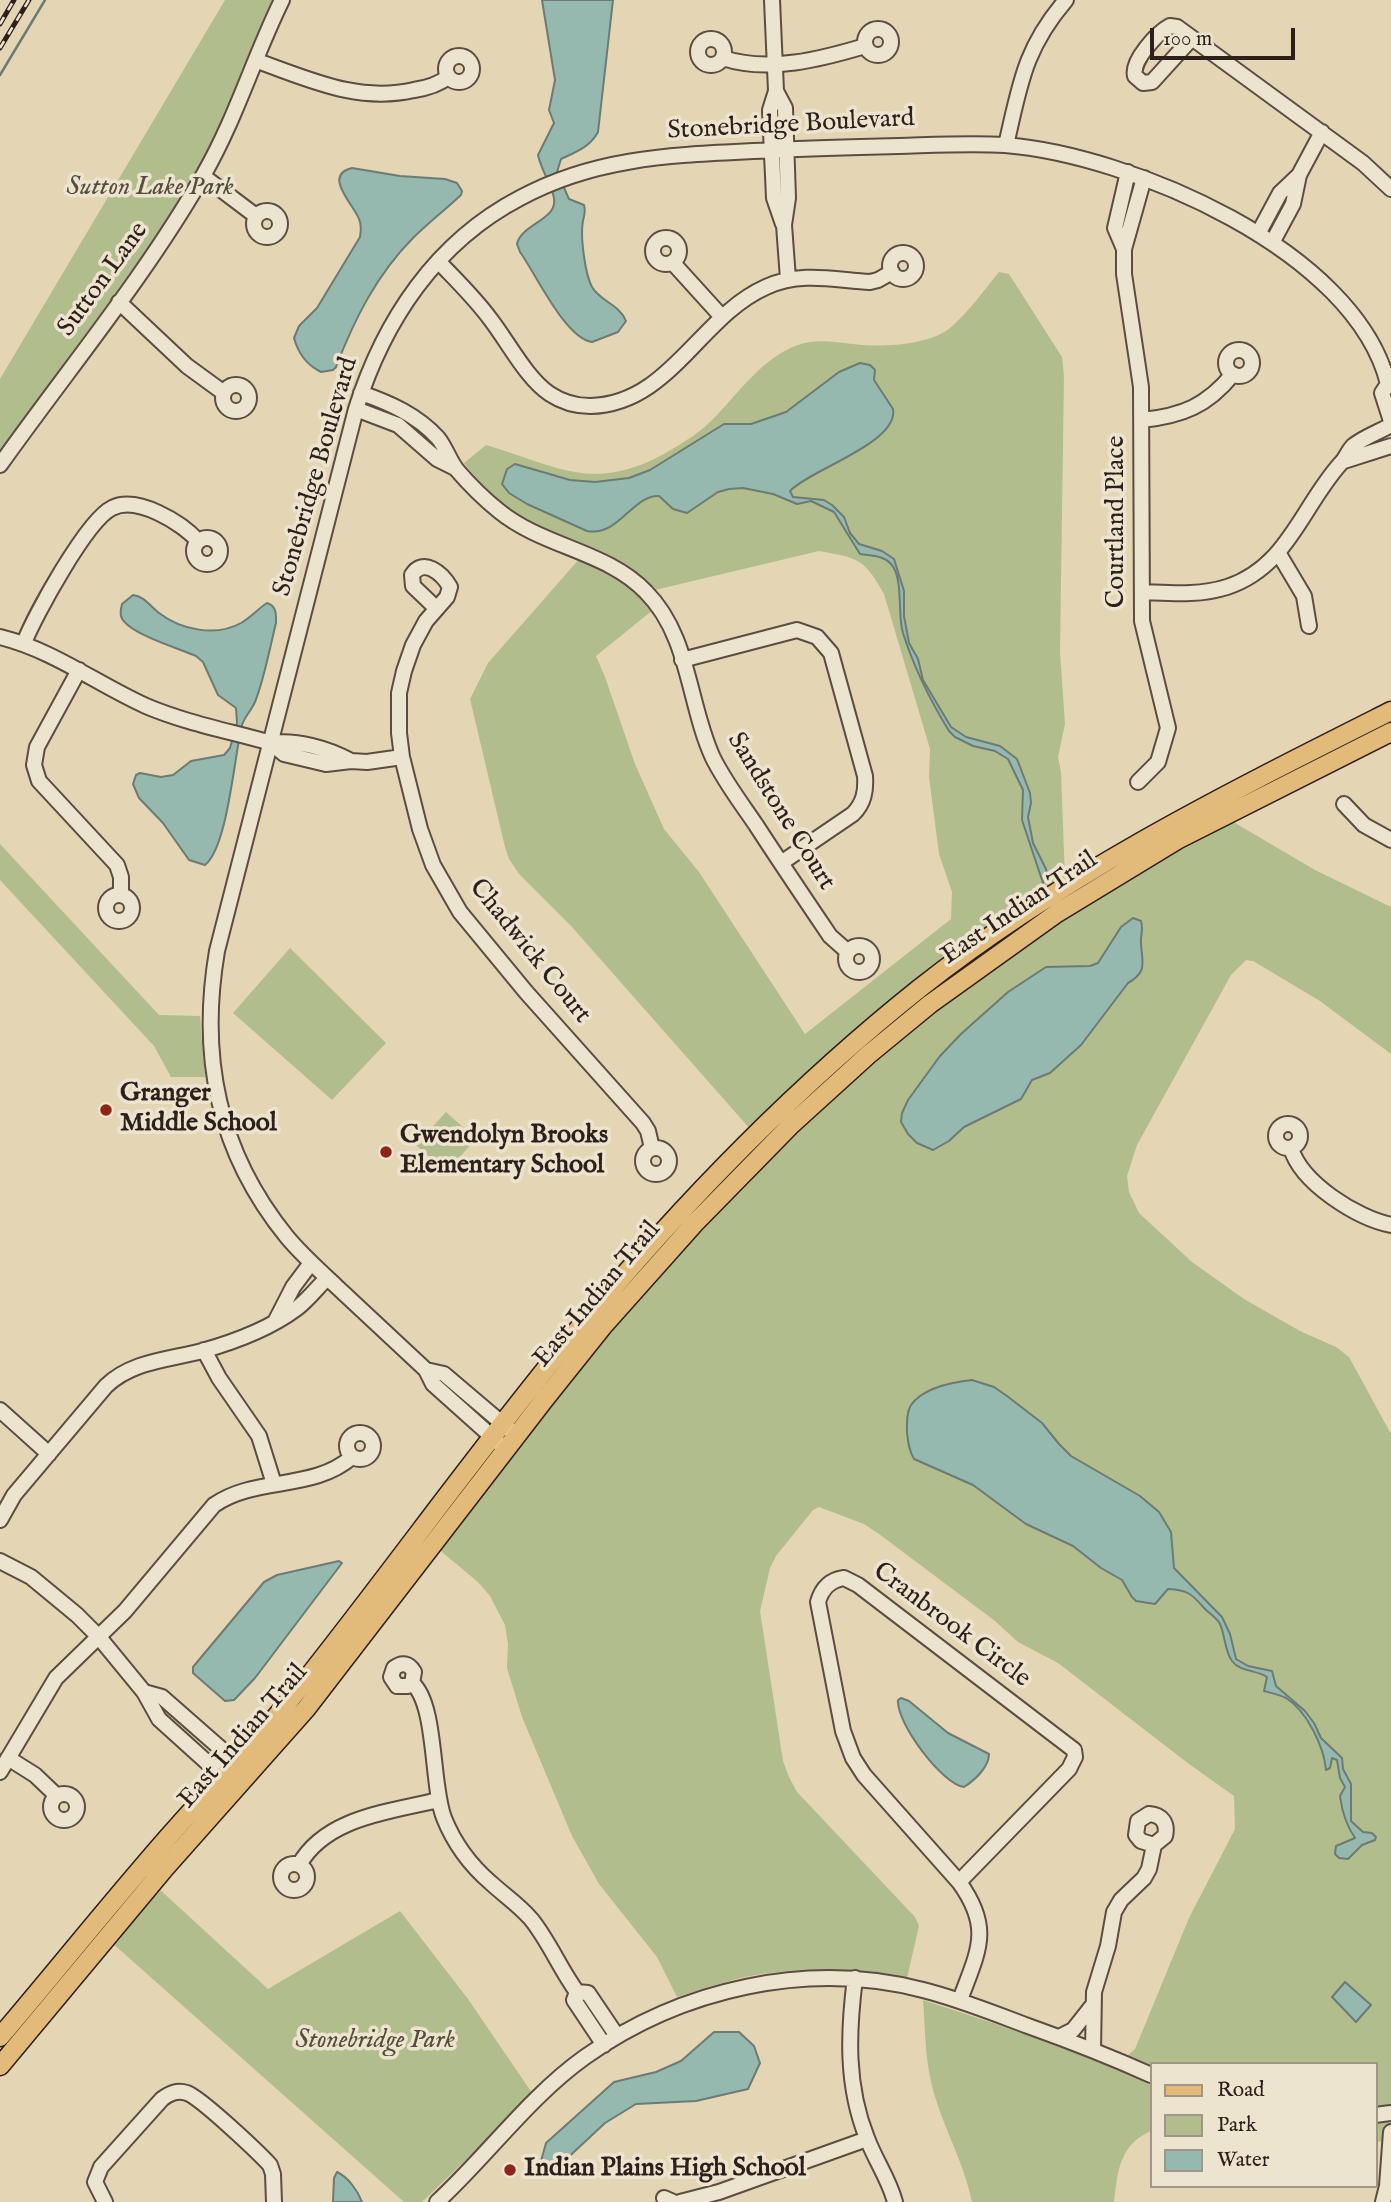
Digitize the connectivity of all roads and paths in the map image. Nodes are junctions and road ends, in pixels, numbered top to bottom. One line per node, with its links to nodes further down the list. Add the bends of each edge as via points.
1 (282, 0): 7 (street, Sutton Lane)
2 (772, 0): 8 (street)
3 (1066, 0): 12 (street, via 1031,51)
4 (1192, 38): 11 (street)
5 (865, 46): 8 (street)
6 (723, 58): 8 (street)
7 (257, 61): 9 (street, via 369,95 432,86); 17 (street, Sutton Lane)
8 (774, 64): 10 (street)
9 (448, 77)
10 (776, 91): 13 (street, via 785,108); 14 (street, via 770,110)
11 (1322, 132): 16 (street); 19 (street)
12 (1006, 145): 13 (street, Stonebridge Boulevard); 15 (street, Stonebridge Boulevard)
13 (787, 149): 14 (street, Stonebridge Boulevard); 21 (street)
14 (771, 150): 21 (street, via 774,198); 25 (street, Stonebridge Boulevard, via 634,159 564,177 483,220)
15 (1128, 172): 18 (street, Stonebridge Boulevard); 24 (street, Courtland Place, via 1115,228)
16 (1299, 175): 22 (street, via 1280,193); 23 (street, via 1293,204)
17 (203, 176): 20 (street); 29 (street, Sutton Lane)
18 (1144, 178): 22 (street, Stonebridge Boulevard); 24 (street, Courtland Place)
19 (1391, 189)
20 (256, 216)
21 (784, 225): 28 (street)
22 (1258, 234): 23 (street, Stonebridge Boulevard)
23 (1272, 243): 32 (street, Stonebridge Boulevard, via 1304,265 1344,305 1378,357)
24 (1124, 249): 36 (street, Courtland Place)
25 (438, 261): 30 (street, via 476,300 537,383 556,398 574,404 600,405 637,394 666,373); 34 (street, Stonebridge Boulevard, via 397,315)
26 (673, 262): 30 (street)
27 (892, 272): 28 (street, via 870,282)
28 (788, 279): 30 (street, via 750,295)
29 (119, 302): 33 (street, via 187,366); 40 (street, Sutton Lane)
30 (722, 317)
31 (1233, 374): 36 (street, via 1218,391 1184,412)
32 (1390, 385): 37 (street, Stonebridge Boulevard, via 1382,393)
33 (225, 393)
34 (361, 393): 35 (street, Stonebridge Boulevard); 41 (street, Sandstone Court, via 415,418 438,439)
35 (356, 409): 41 (street, Sandstone Court, via 398,425 437,459); 53 (street, Stonebridge Boulevard)
36 (1142, 420): 44 (street, Courtland Place)
37 (1391, 423): 39 (street, via 1356,443)
38 (1391, 446): 39 (street)
39 (1344, 461): 43 (street)
40 (0, 465)
41 (455, 468): 49 (street, Sandstone Court, via 525,530 608,565 639,585 661,610)
42 (198, 541): 48 (street, via 182,525 138,505 112,508 94,523 41,604)
43 (1279, 554): 44 (street, via 1226,587 1184,594); 46 (street, via 1304,596)
44 (1142, 592): 55 (street, Courtland Place, via 1143,631 1168,728 1158,762)
45 (436, 608): 54 (street, Chadwick Court, via 413,645 401,682)
46 (1309, 626)
47 (0, 637): 48 (street)
48 (24, 643): 50 (street)
49 (682, 660): 58 (street, Sandstone Court, via 715,762); 58 (street, via 797,630 817,637 831,653 866,788 853,814)
50 (79, 670): 53 (street, via 146,706); 59 (street, via 40,739 34,765 39,781 117,865)
51 (1391, 711): 69 (main road, East Indian Trail, via 1103,862 919,989 824,1070 711,1180 598,1305)
52 (1391, 732): 69 (main road, East Indian Trail, via 1147,858 1027,933 921,1011 824,1094 717,1199)
53 (271, 743): 54 (street, via 287,741 331,751 351,761); 64 (street, Stonebridge Boulevard, via 217,951 210,1007 212,1073 222,1115 251,1183 272,1217)
54 (402, 757): 61 (street, Chadwick Court, via 433,865 460,912 643,1123)
55 (1138, 782)
56 (1343, 804): 57 (street, via 1364,825)
57 (1391, 840)
58 (781, 863): 60 (street, Sandstone Court, via 830,936)
59 (121, 895)
60 (848, 952)
61 (652, 1148)
62 (1291, 1148): 63 (street, via 1302,1168 1336,1200)
63 (1391, 1226)
64 (311, 1263): 65 (street, Stonebridge Boulevard); 66 (street)
65 (327, 1278): 66 (street, via 298,1308); 69 (street, Stonebridge Boulevard, via 426,1370 444,1374)
66 (275, 1322): 67 (street)
67 (204, 1350): 70 (street, via 151,1362 119,1376); 72 (street, via 259,1436)
68 (0, 1410): 70 (street)
69 (504, 1437): 79 (main road, East Indian Trail); 81 (main road, East Indian Trail, via 306,1709)
70 (49, 1454): 73 (street, via 14,1495)
71 (352, 1457): 72 (street, via 331,1472)
72 (274, 1484): 75 (street, via 235,1493 214,1505 125,1611)
73 (0, 1520)
74 (0, 1561): 75 (street, via 31,1577)
75 (98, 1636): 77 (street); 78 (street, via 56,1678)
76 (412, 1683): 85 (street, via 421,1695 430,1728)
77 (144, 1692): 79 (street, via 162,1697); 82 (street, via 159,1719)
78 (8, 1758): 80 (street); 84 (street)
79 (236, 1762): 81 (street); 82 (main road, East Indian Trail)
80 (0, 1772)
81 (250, 1774): 83 (main road, East Indian Trail)
82 (223, 1777): 83 (street); 94 (main road, East Indian Trail)
83 (236, 1789): 98 (main road, East Indian Trail)
84 (57, 1796)
85 (438, 1800): 87 (street, via 340,1827 311,1849); 90 (street, via 461,1851 532,1920)
86 (1154, 1845): 92 (street, via 1144,1878 1114,1912)
87 (299, 1866)
88 (959, 1882): 88 (street, Cranbrook Circle, via 864,1775 847,1746 818,1602 824,1588 837,1579 858,1585 1074,1750 1069,1769); 91 (street, Cranbrook Circle, via 971,1898 980,1926 976,1955)
89 (855, 1978): 91 (street); 93 (street, via 740,1987 656,2015); 101 (street, via 850,2013 851,2079)
90 (576, 1992): 93 (street, via 588,1993); 96 (street, via 574,2000)
91 (960, 2000): 95 (street)
92 (1093, 2004): 95 (street, via 1073,2030); 97 (street)
93 (617, 2036): 96 (street)
94 (0, 2037)
95 (1059, 2038): 97 (street)
96 (604, 2045): 102 (street, via 563,2074)
97 (1093, 2050): 99 (street)
98 (0, 2066)
99 (1147, 2071)
100 (1391, 2132): 110 (street)
101 (867, 2139): 103 (street); 109 (street)
102 (462, 2179): 106 (street); 107 (street)
103 (720, 2197): 108 (street)
104 (105, 2202): 105 (street, via 95,2182 101,2167 162,2099 178,2092 196,2098 263,2158 274,2174)
105 (274, 2202)
106 (437, 2202)
107 (447, 2202)
108 (680, 2202)
109 (895, 2202)
110 (1383, 2202)

